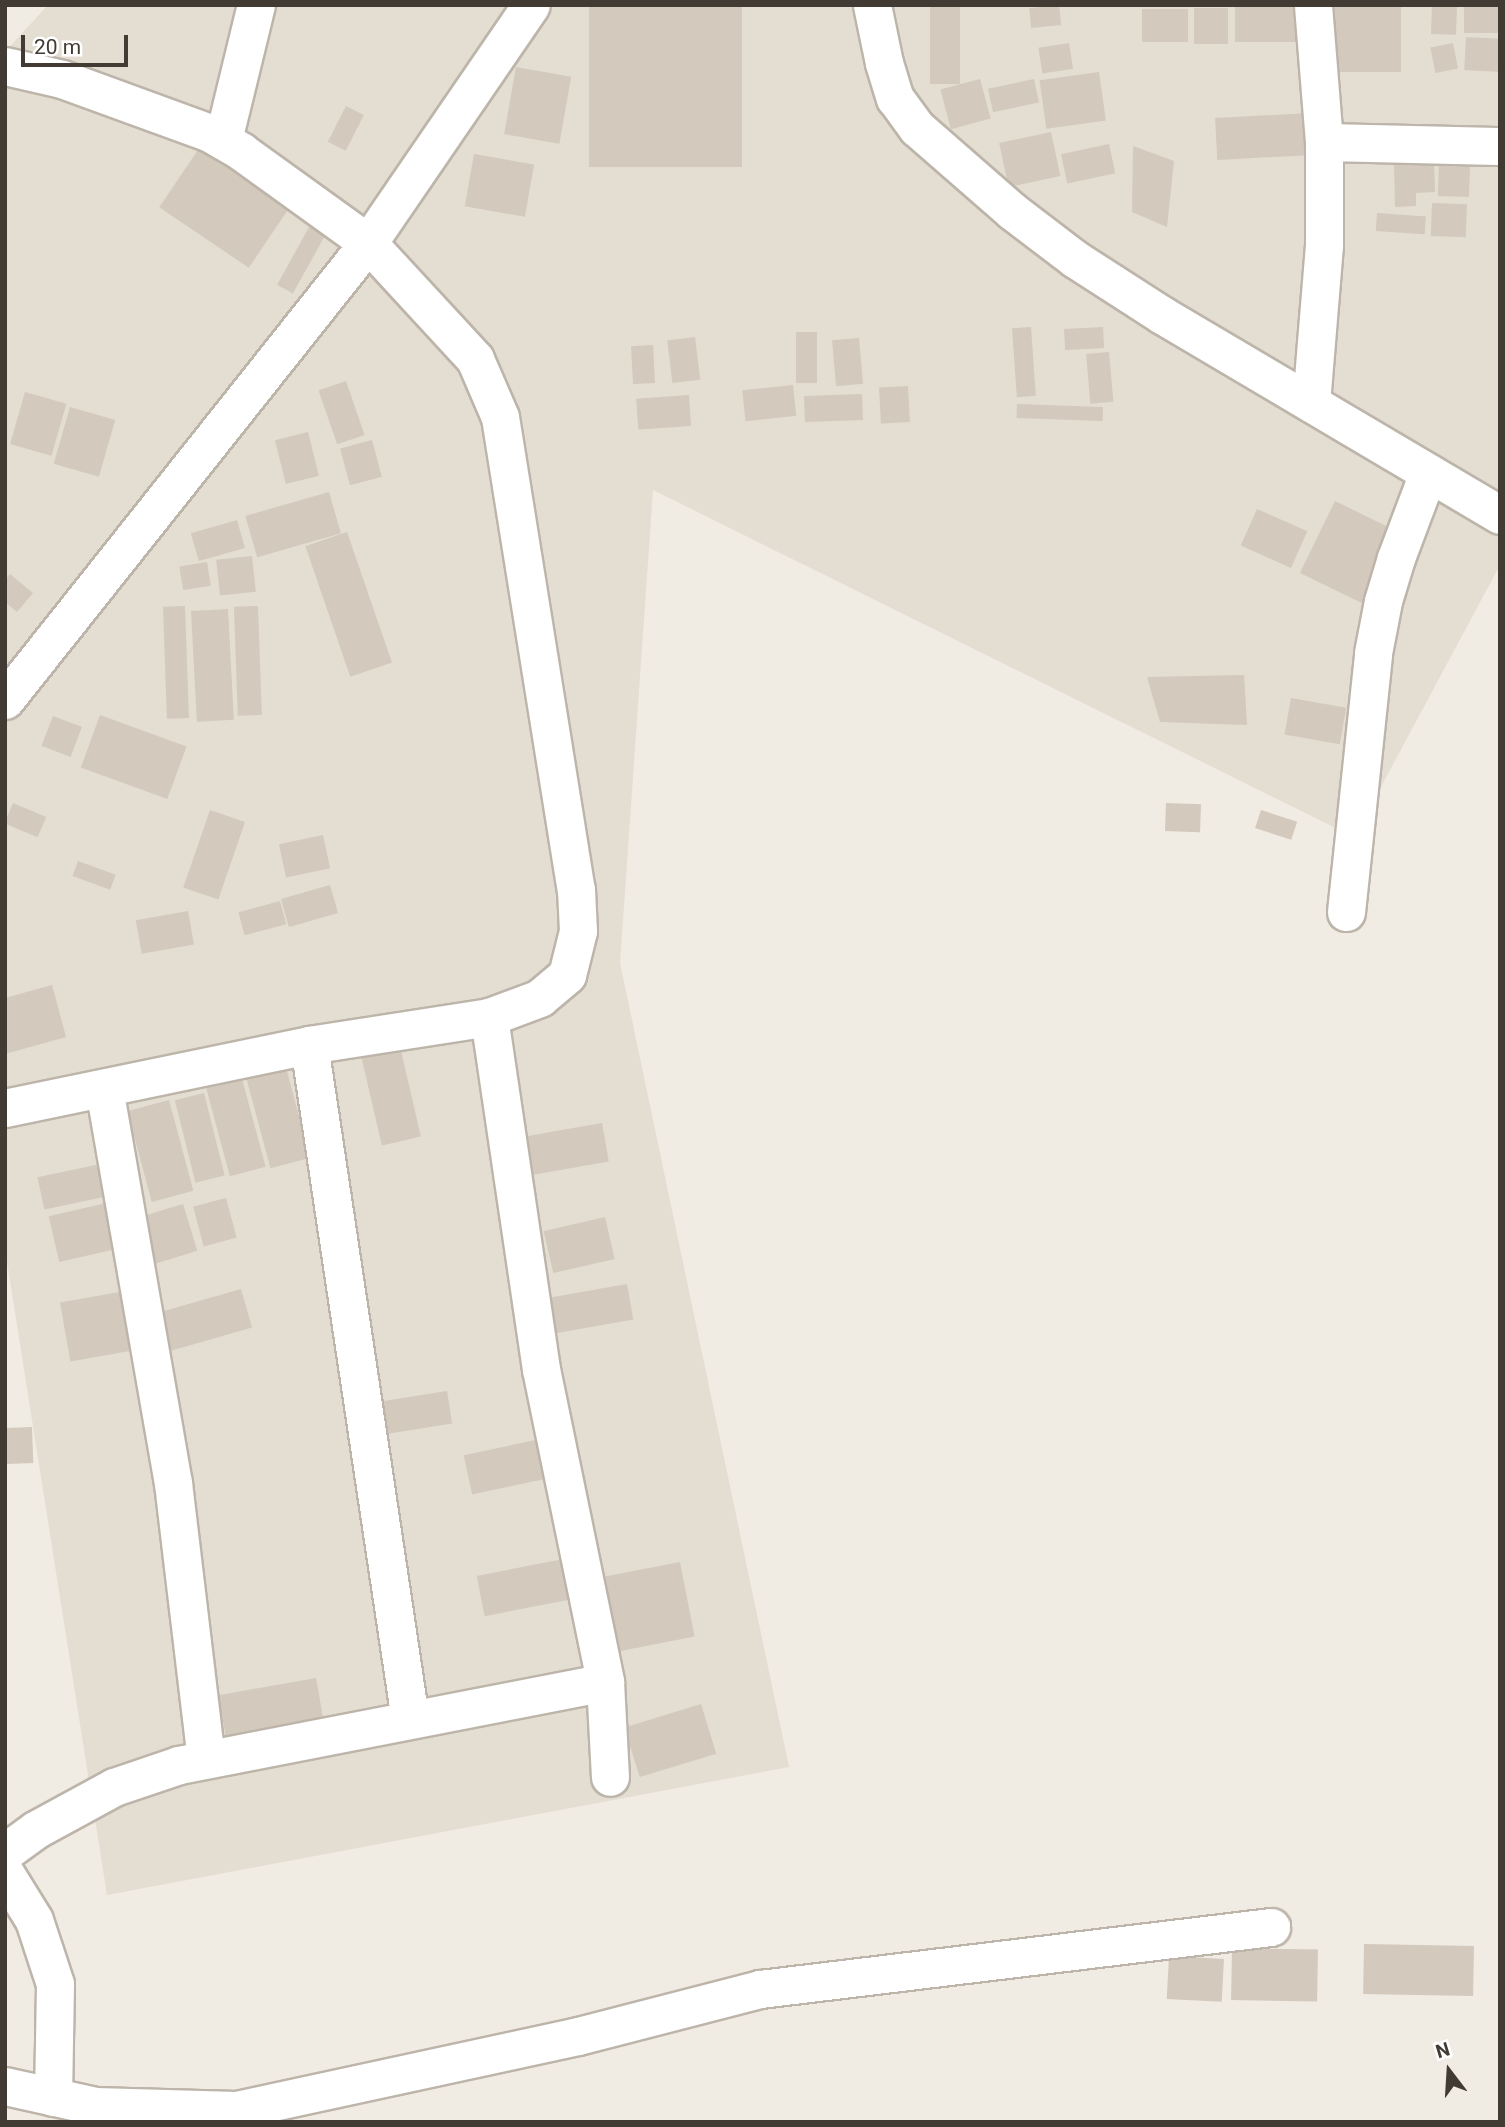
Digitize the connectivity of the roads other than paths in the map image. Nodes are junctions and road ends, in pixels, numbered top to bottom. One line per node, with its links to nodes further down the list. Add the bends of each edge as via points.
1 (256, 5): 6 (street)
2 (531, 5): 9 (street)
3 (872, 5): 10 (street, via 895,97 917,128 1075,259)
4 (1313, 5): 7 (street)
5 (5, 66): 6 (street, via 62,79)
6 (223, 140): 9 (street)
7 (1324, 142): 8 (street); 10 (street, via 1324,245)
8 (1500, 146)
9 (368, 243): 13 (street); 15 (street, via 475,359 500,417 576,889 578,931 567,975 540,998)
10 (1311, 404): 11 (street)
11 (1428, 473): 12 (street); 14 (street, via 1389,579 1373,653)
12 (1500, 515)
13 (5, 700)
14 (1346, 912)
15 (489, 1017): 16 (street); 19 (street, via 541,1369)
16 (309, 1045): 17 (street); 20 (street)
17 (104, 1088): 18 (street); 21 (street, via 173,1483)
18 (5, 1108)
19 (605, 1682): 20 (street); 22 (street)
20 (410, 1719): 21 (street)
21 (206, 1759): 23 (street, via 114,1787 35,1830)
22 (610, 1777)
23 (5, 1852)
24 (5, 1873): 27 (street, via 34,1920 55,1984)
25 (1271, 1927): 27 (street, via 761,1989 578,2036 236,2110 95,2106)
26 (5, 2086): 27 (street)
27 (53, 2097)

